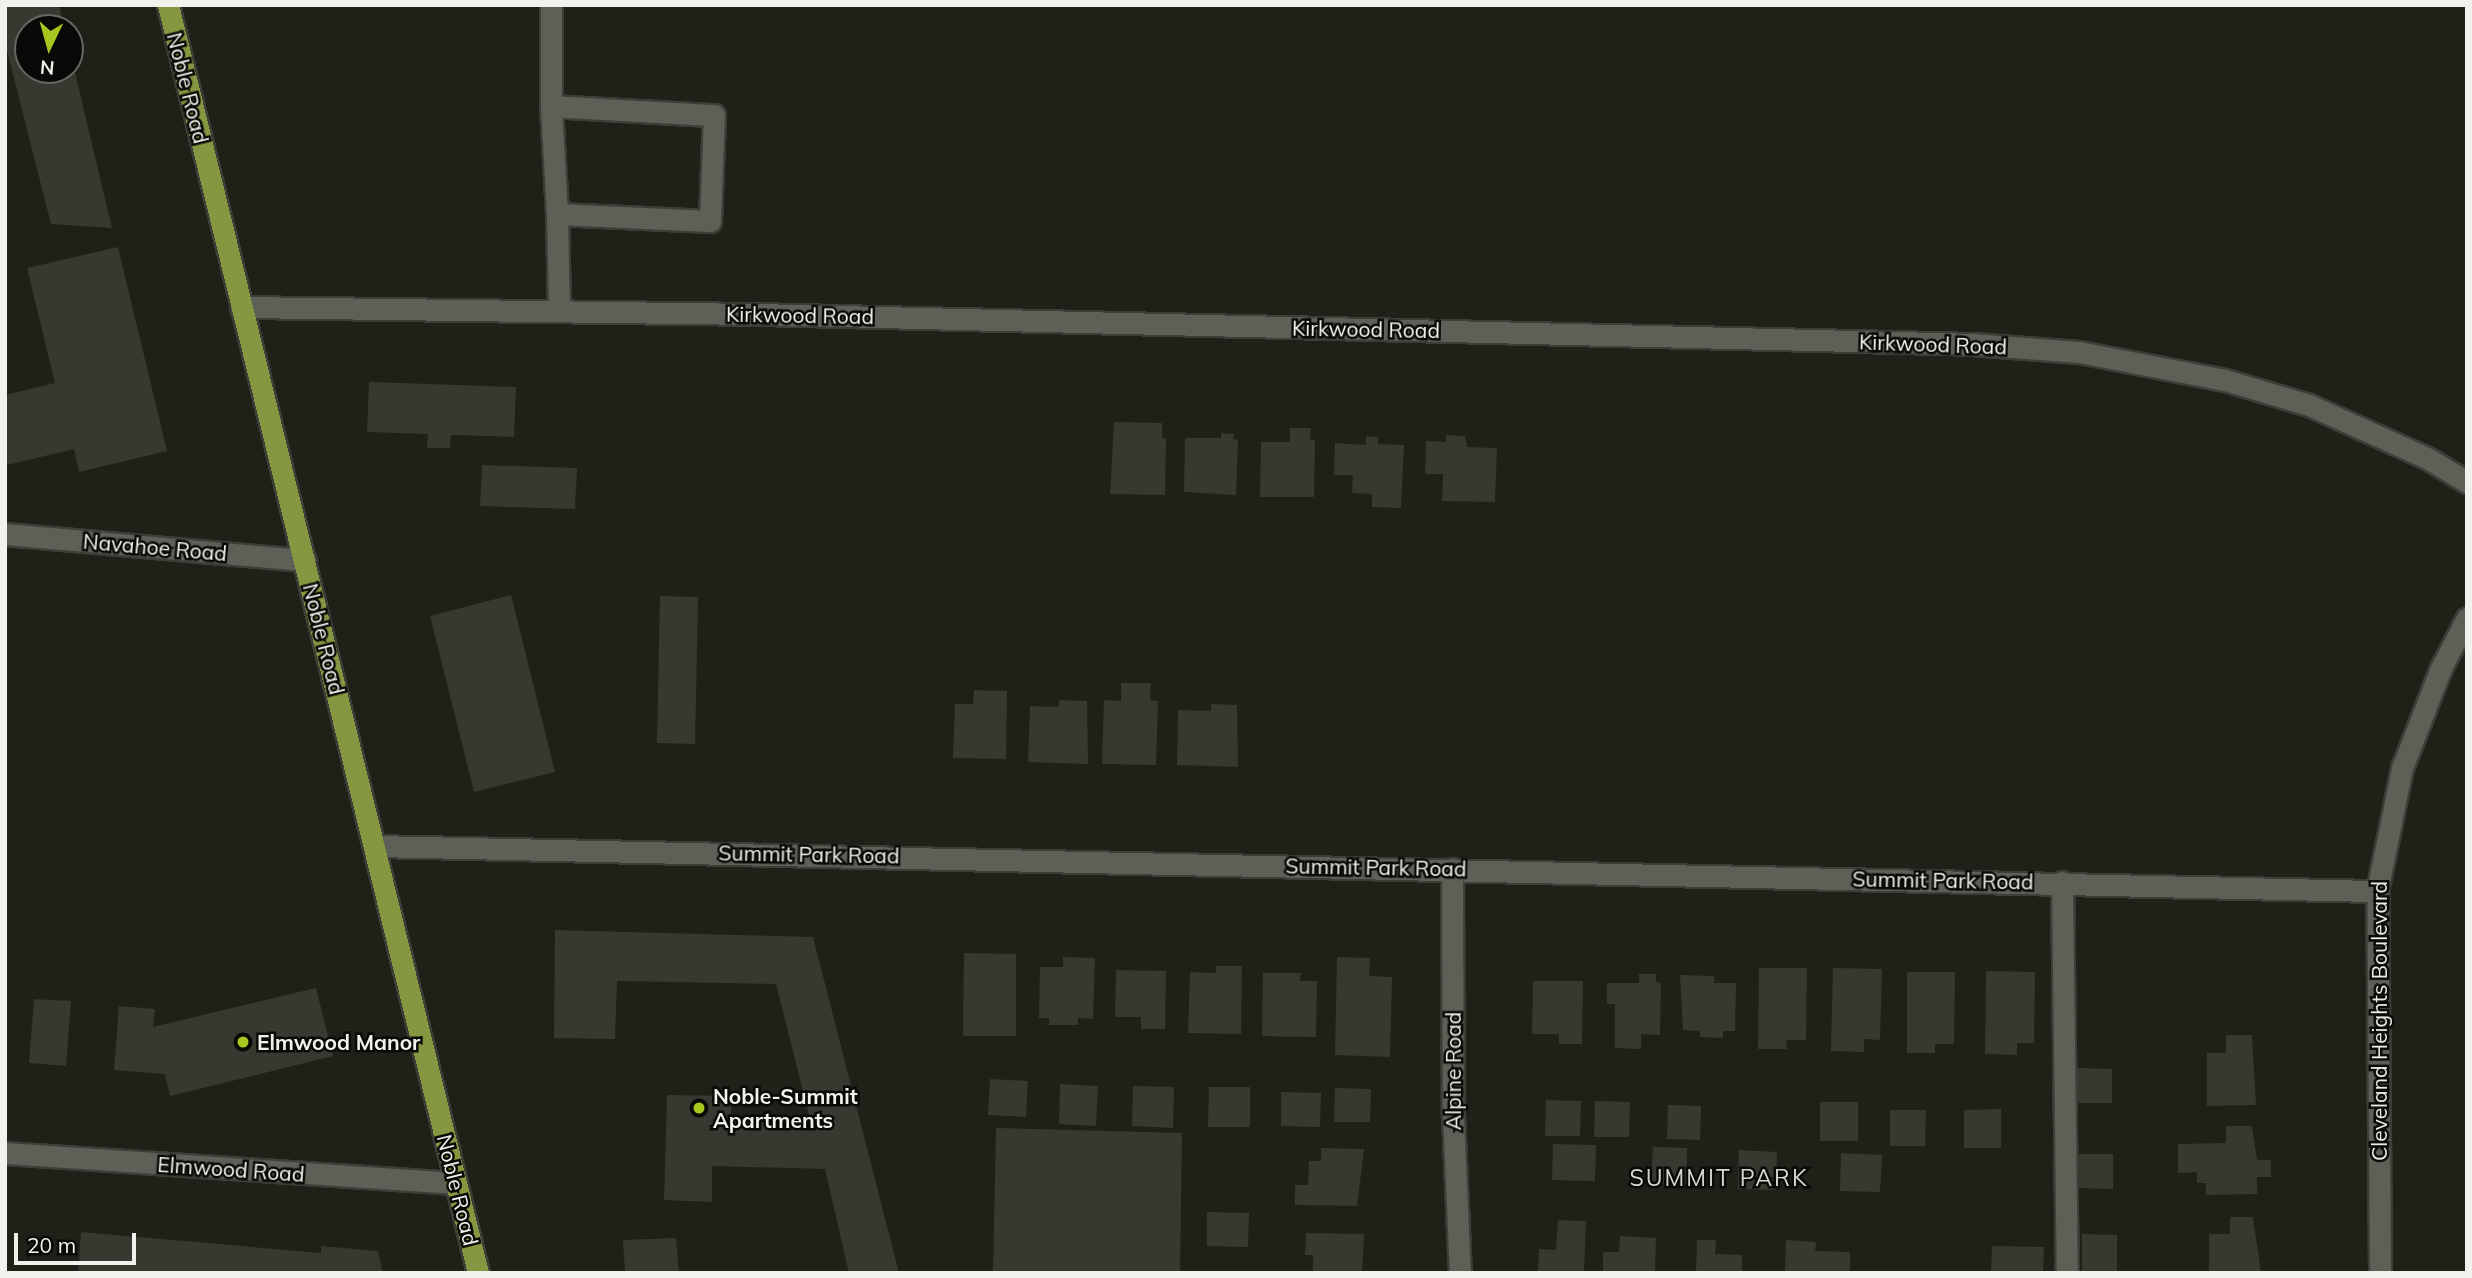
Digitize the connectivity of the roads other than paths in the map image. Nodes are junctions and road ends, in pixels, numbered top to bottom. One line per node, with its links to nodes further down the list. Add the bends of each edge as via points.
1 (168, 5): 5 (main road, Noble Road)
2 (551, 5): 3 (street)
3 (551, 106): 4 (street); 4 (street, via 714,115 710,221)
4 (557, 215): 6 (street)
5 (241, 307): 6 (street, Kirkwood Road); 9 (main road, Noble Road)
6 (559, 311): 7 (street, Kirkwood Road, via 1972,344 2080,352 2225,380 2309,405 2427,458)
7 (2467, 482)
8 (5, 534): 9 (street, Navahoe Road)
9 (304, 560): 11 (main road, Noble Road)
10 (2467, 618): 14 (street, Cleveland Heights Boulevard, via 2441,667 2402,768)
11 (375, 846): 12 (street, Summit Park Road); 16 (main road, Noble Road)
12 (1452, 869): 13 (street, Summit Park Road); 18 (street, Alpine Road, via 1453,1115)
13 (2062, 882): 14 (street, Summit Park Road); 19 (street)
14 (2377, 891): 20 (street, Cleveland Heights Boulevard)
15 (5, 1153): 16 (street, Elmwood Road)
16 (456, 1183): 17 (main road, Noble Road)
17 (478, 1273)
18 (1460, 1273)
19 (2067, 1273)
20 (2380, 1273)

